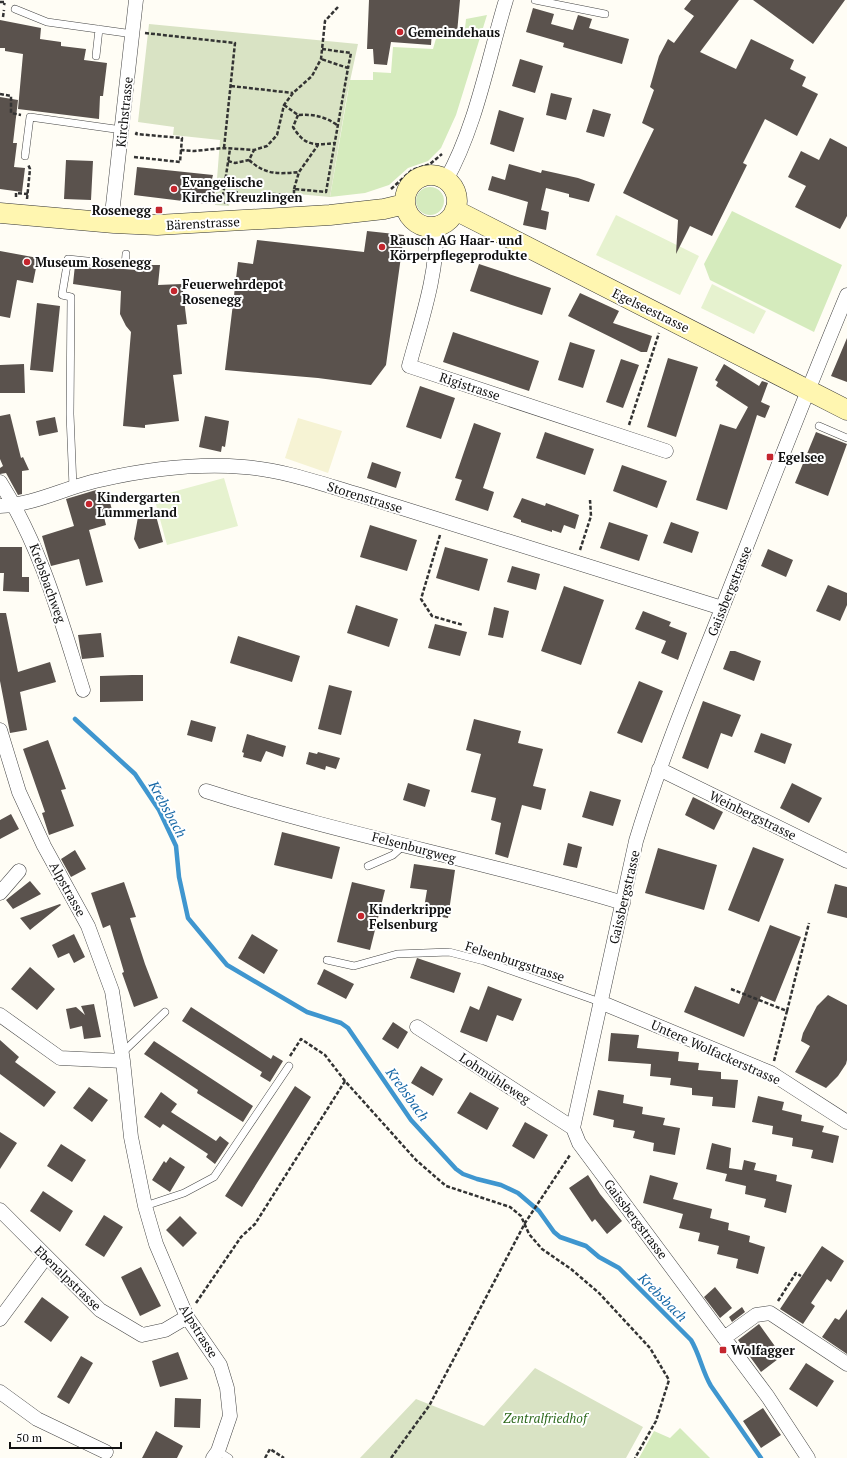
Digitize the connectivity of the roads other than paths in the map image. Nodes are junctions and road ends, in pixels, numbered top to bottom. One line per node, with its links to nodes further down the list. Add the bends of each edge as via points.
1 (136, 0): 7 (street, Kirchstrasse)
2 (506, 0): 11 (street, via 472,116 457,159)
3 (535, 0): 5 (lane)
4 (15, 9): 6 (lane, via 47,22)
5 (605, 14)
6 (99, 29): 7 (lane); 8 (lane)
7 (133, 33): 9 (street, Kirchstrasse)
8 (96, 56)
9 (122, 127): 10 (lane, via 30,117); 15 (street, Kirchstrasse)
10 (25, 156)
11 (446, 180): 12 (main road, via 429,175 418,179 408,188); 13 (main road, via 456,193)
12 (405, 204): 15 (main road, Bärenstrasse, via 338,214 269,219 158,225); 16 (main road, via 407,213 419,225)
13 (456, 210): 16 (main road, via 448,221); 19 (main road, Egelseestrasse)
14 (0, 213): 15 (main road, Bärenstrasse)
15 (111, 223)
16 (436, 227): 23 (street, Rigistrasse, via 431,279 409,366)
17 (126, 254): 25 (lane, via 125,265 68,259 62,295 71,297 70,414)
18 (847, 295): 19 (street, Gaissbergstrasse)
19 (808, 389): 20 (main road, Egelseestrasse); 28 (street, Gaissbergstrasse)
20 (847, 410)
21 (819, 426): 22 (lane)
22 (847, 438)
23 (666, 450)
24 (0, 482): 27 (street, Krebsbachweg)
25 (73, 487): 27 (street, Storenstrasse); 28 (street, Storenstrasse, via 172,466 245,467 308,480)
26 (0, 506): 27 (street, Storenstrasse)
27 (15, 506): 29 (street, Krebsbachweg, via 34,543 49,582)
28 (722, 608): 31 (street, Gaissbergstrasse)
29 (83, 690)
30 (0, 730): 44 (street, Alpstrasse, via 19,792 44,846 88,926 112,991)
31 (659, 769): 34 (street, Weinbergstrasse); 38 (street, Gaissbergstrasse, via 636,841)
32 (206, 791): 33 (street, Felsenburgweg)
33 (404, 845): 35 (lane, via 393,855); 38 (street, Felsenburgweg)
34 (847, 861)
35 (368, 866)
36 (19, 871): 37 (street)
37 (0, 893)
38 (623, 902): 40 (street, Gaissbergstrasse)
39 (327, 960): 40 (lane, Felsenburgstrasse, via 354,966 397,954 449,952 484,961)
40 (600, 1002): 46 (street, Untere Wolfackerstrasse, via 771,1073); 47 (street, Gaissbergstrasse)
41 (165, 1012): 44 (lane)
42 (0, 1015): 44 (street, via 60,1058)
43 (417, 1027): 47 (street, Lohmühleweg)
44 (122, 1057): 48 (street, Alpstrasse, via 131,1137)
45 (289, 1066): 48 (lane, via 214,1177 184,1193)
46 (847, 1122)
47 (573, 1128): 53 (street, Gaissbergstrasse, via 579,1143)
48 (145, 1206): 51 (street, Alpstrasse, via 156,1244)
49 (0, 1210): 50 (street, Ebenalpstrasse)
50 (46, 1257): 51 (street, Ebenalpstrasse, via 100,1310 142,1335 165,1330); 52 (street)
51 (187, 1317): 57 (street, Alpstrasse, via 220,1365 227,1388 230,1416)
52 (0, 1319)
53 (724, 1338): 54 (street, via 756,1315 770,1313); 58 (street, Gaissbergstrasse, via 768,1397)
54 (847, 1364)
55 (0, 1392): 56 (street, via 37,1419)
56 (106, 1452)
57 (220, 1456)
58 (808, 1458)

